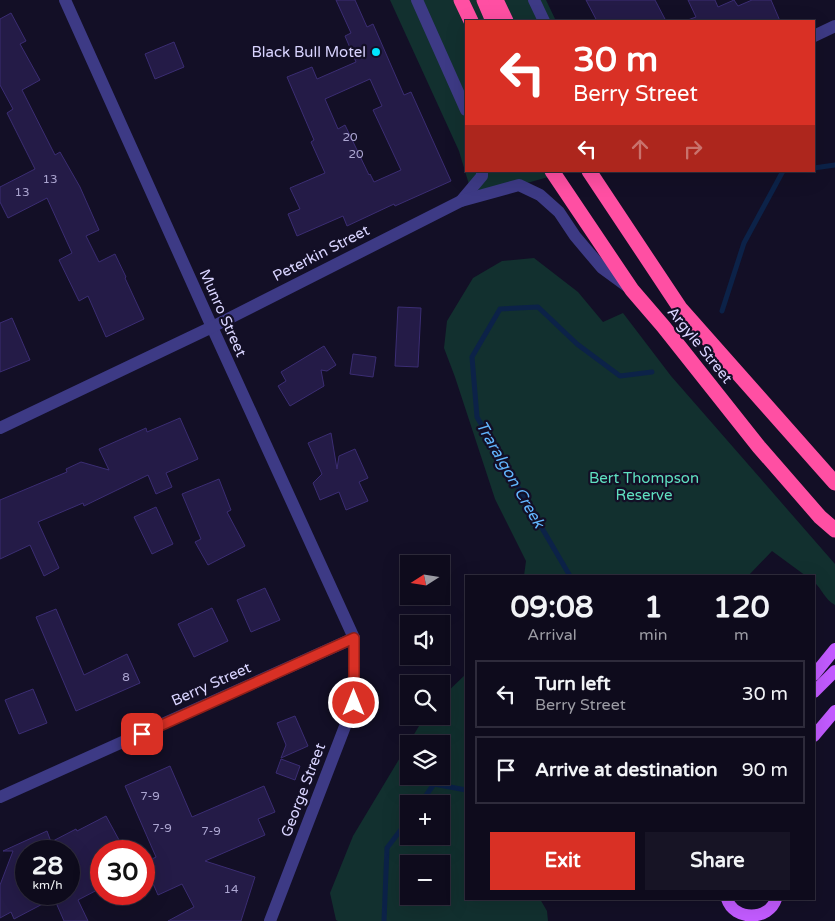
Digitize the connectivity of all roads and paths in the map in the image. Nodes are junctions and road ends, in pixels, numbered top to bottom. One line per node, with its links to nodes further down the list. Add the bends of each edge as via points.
1 (65, 0): 19 (street, Munro Street)
2 (417, 0): 13 (street)
3 (461, 0): 7 (highway)
4 (484, 0): 8 (highway)
5 (496, 0): 9 (highway)
6 (534, 0): 10 (street)
7 (471, 20)
8 (493, 20)
9 (506, 20)
10 (544, 20)
11 (835, 26): 12 (street)
12 (815, 36)
13 (463, 94)
14 (482, 172): 17 (street)
15 (553, 172): 18 (highway, Argyle Street)
16 (590, 172): 21 (highway, Argyle Street, via 680,308)
17 (461, 201): 18 (street, Peterkin Street, via 519,185 540,196 559,212 602,268); 19 (street, Peterkin Street)
18 (632, 290): 22 (highway, Argyle Street, via 758,446)
19 (212, 327): 20 (street, Peterkin Street); 23 (street, Munro Street)
20 (0, 428)
21 (835, 484)
22 (835, 530)
23 (354, 638): 32 (street, Berry Street); 36 (street, George Street, via 354,703)
24 (835, 649): 26 (main road)
25 (835, 671): 27 (main road)
26 (815, 674)
27 (815, 691)
28 (835, 711): 30 (main road)
29 (835, 724): 31 (main road)
30 (815, 735)
31 (815, 741)
32 (0, 797)
33 (728, 900): 35 (main road, via 731,908)
34 (776, 900): 35 (main road, via 771,910)
35 (748, 920)
36 (270, 921)

